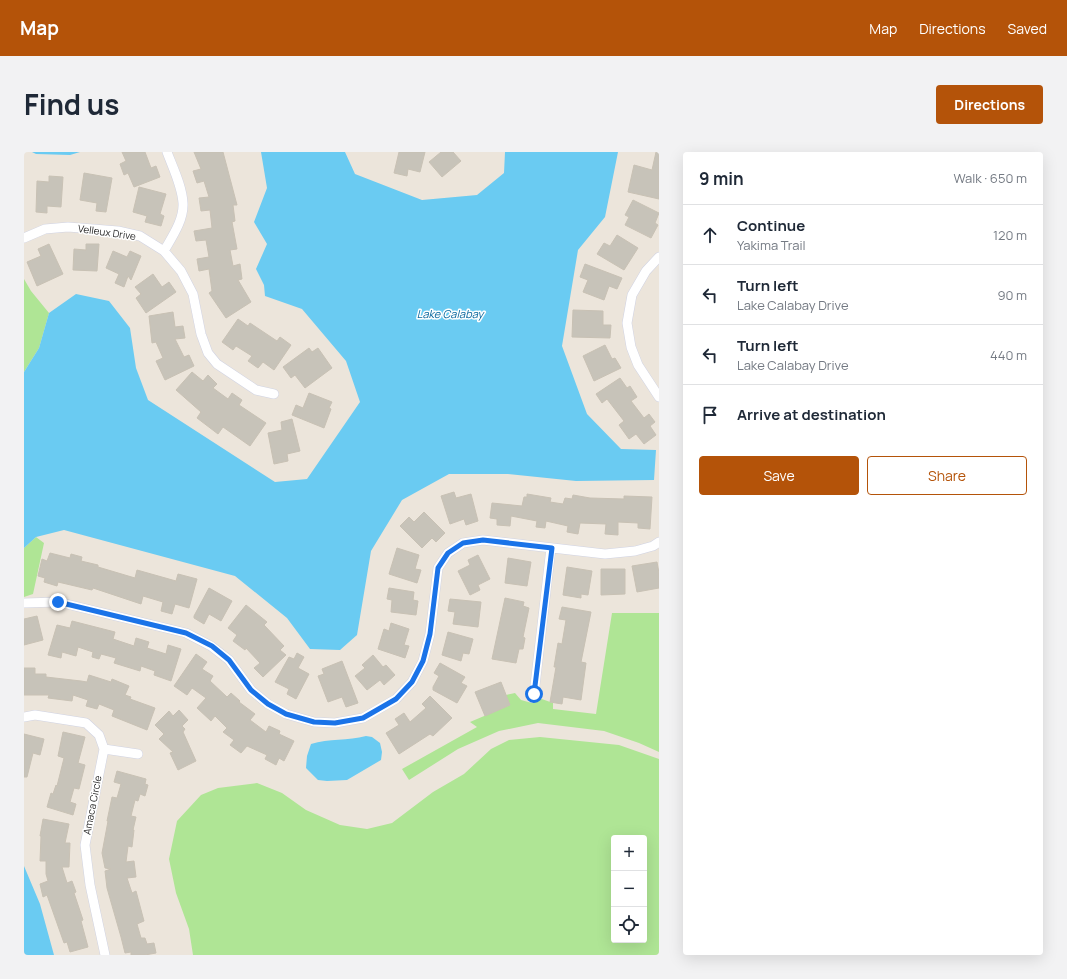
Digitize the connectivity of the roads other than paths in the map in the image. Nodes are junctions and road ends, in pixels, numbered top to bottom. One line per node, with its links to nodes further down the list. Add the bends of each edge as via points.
1 (167, 152): 3 (street, via 183,203 175,233)
2 (24, 238): 3 (street, Velleux Drive, via 45,229 68,227 118,231 140,236)
3 (164, 252): 5 (street, Velleux Drive, via 181,271 193,294 200,334 208,353 217,364 256,390)
4 (659, 257): 6 (street, via 646,271 632,295 627,323 631,347 638,365)
5 (274, 394)
6 (659, 396)
7 (659, 542): 8 (street, via 635,551 605,554)
8 (552, 548): 9 (street, via 483,540 463,543 448,553 438,568 430,634 423,661 412,682 396,699 363,718 335,723 314,722 286,714 268,704 251,690 229,660 212,646 186,633 58,602); 10 (street)
9 (24, 603)
10 (534, 694)
11 (24, 717): 12 (street, via 35,715 86,723 99,735)
12 (104, 749): 13 (street); 14 (street, Amaca Circle, via 84,845)
13 (138, 754)
14 (105, 955)

